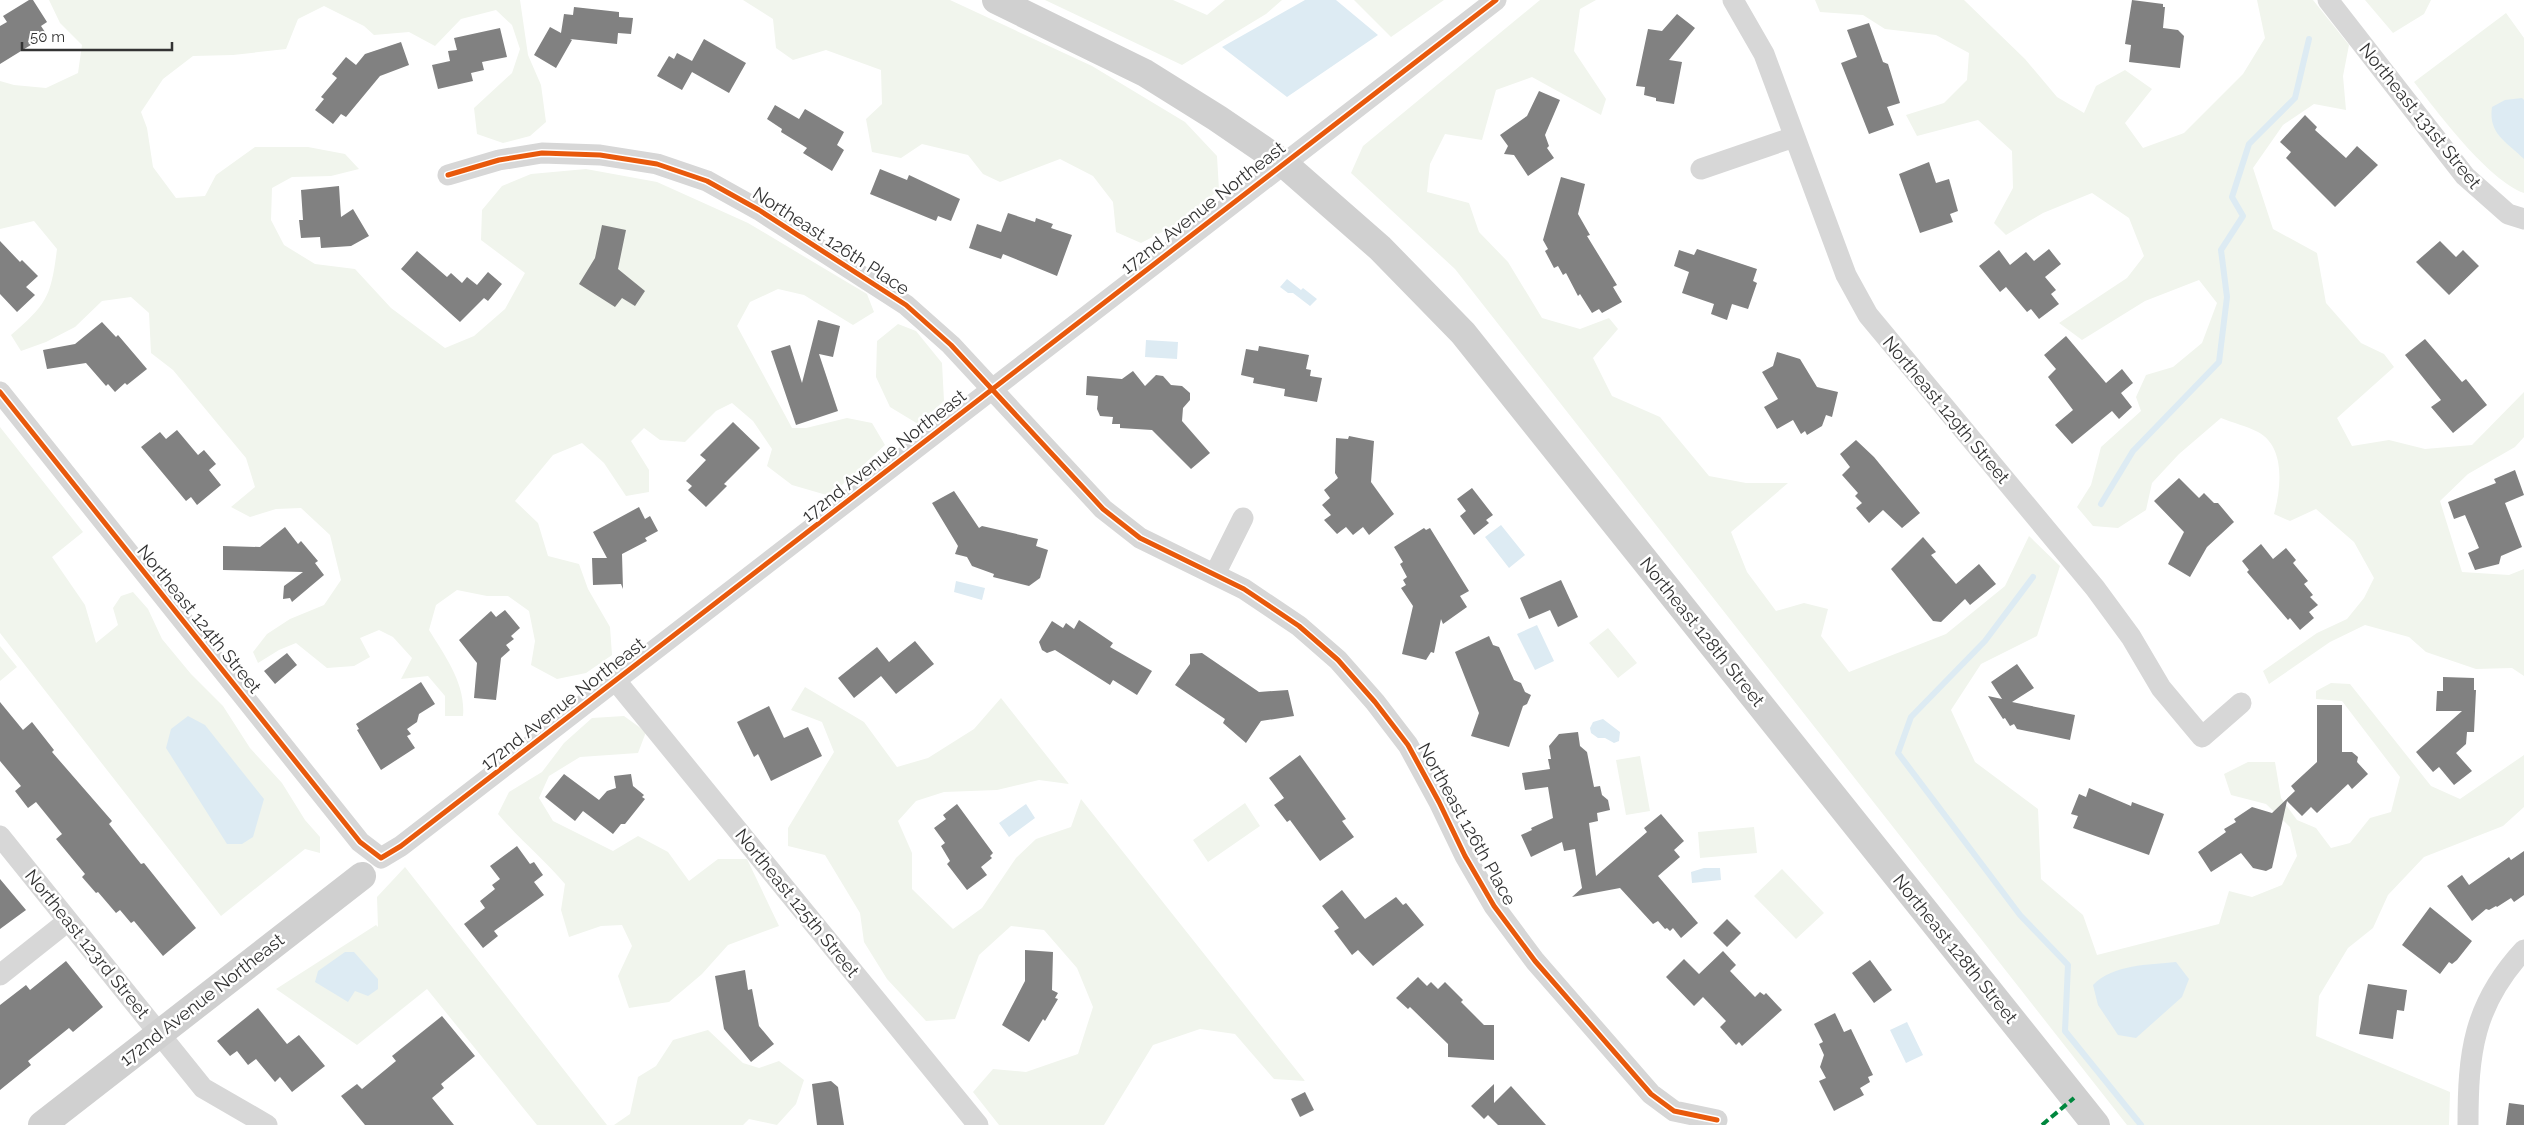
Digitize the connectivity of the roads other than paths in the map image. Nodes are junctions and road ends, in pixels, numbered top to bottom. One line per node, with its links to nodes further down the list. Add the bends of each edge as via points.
1 (996, 0): 6 (street, Northeast 128th Street, via 1145,73)
2 (1496, 0): 6 (street, 172nd Avenue Northeast)
3 (1733, 0): 5 (street, Northeast 129th Street, via 1764,54)
4 (2328, 0): 9 (street, Northeast 131st Street, via 2465,176 2508,214)
5 (1794, 137): 7 (street); 15 (street, Northeast 129th Street, via 1846,275 1868,315 2091,583 2131,637 2161,688 2202,737)
6 (1283, 163): 10 (street, 172nd Avenue Northeast); 26 (street, Northeast 128th Street, via 1380,248 1463,333)
7 (1701, 168)
8 (448, 175): 10 (street, Northeast 126th Place, via 498,160 542,153 600,155 656,164 707,181 759,210 906,305)
9 (2524, 219)
10 (993, 389): 13 (street, Northeast 126th Place, via 1102,509 1140,538); 14 (street, 172nd Avenue Northeast)
11 (0, 392): 17 (street, Northeast 124th Street, via 360,842)
12 (1243, 518): 13 (street)
13 (1215, 574): 22 (street, Northeast 126th Place, via 1244,589 1299,626 1338,660 1408,745 1494,906 1535,961 1651,1094 1674,1111)
14 (616, 681): 17 (street, 172nd Avenue Northeast); 25 (street, Northeast 125th Street)
15 (2241, 703)
16 (0, 836): 18 (street, Northeast 123rd Street)
17 (372, 867): 21 (street, 172nd Avenue Northeast)
18 (68, 921): 20 (street); 21 (street, Northeast 123rd Street)
19 (2524, 950): 27 (street, via 2506,969 2484,1006 2478,1024 2472,1043)
20 (0, 975)
21 (159, 1033): 23 (street, 172nd Avenue Northeast); 24 (street, Northeast 123rd Street, via 203,1088)
22 (1717, 1120)
23 (42, 1125)
24 (267, 1125)
25 (978, 1125)
26 (2096, 1125)
27 (2468, 1125)

